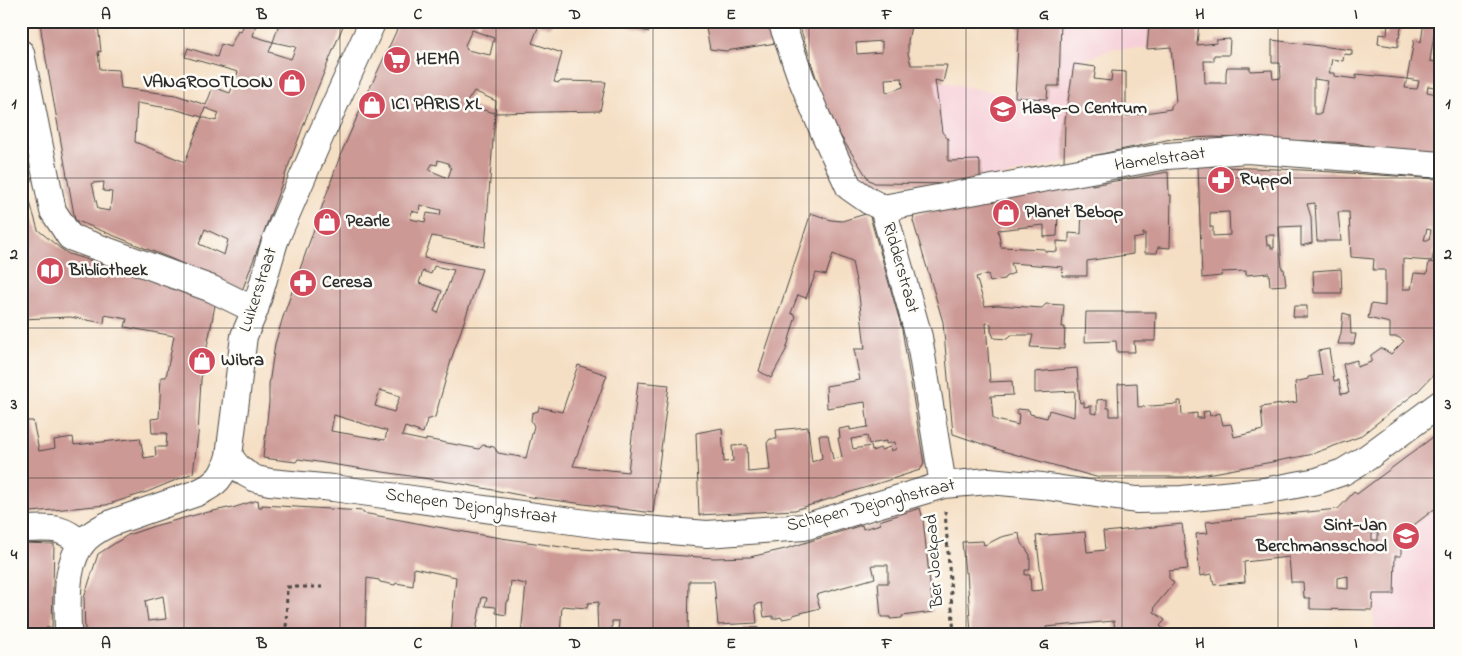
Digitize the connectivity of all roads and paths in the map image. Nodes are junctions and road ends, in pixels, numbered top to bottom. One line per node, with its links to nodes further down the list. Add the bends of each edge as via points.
1 (373, 21): 6 (street, Luikerstraat, via 275,241)
2 (781, 21): 5 (street, Ridderstraat, via 801,78 849,187)
3 (21, 53): 6 (street, via 53,211 70,237 212,289)
4 (1441, 165): 5 (street, Hamelstraat, via 1247,150 1176,156)
5 (882, 208): 9 (street, Ridderstraat, via 919,337)
6 (254, 310): 8 (street, Luikerstraat, via 244,336)
7 (1441, 403): 9 (street, Schepen Dejonghstraat, via 1344,472 1264,491 1136,500 989,481)
8 (228, 456): 9 (street, Schepen Dejonghstraat, via 245,473 270,482 608,526 707,534 804,527); 11 (street, Luikerstraat, via 225,470 208,488 114,522 92,533)
9 (943, 485): 15 (path, Ber Joekpad)
10 (21, 529): 11 (street, via 57,529 72,535)
11 (82, 544): 13 (street, Luikerstraat, via 71,568)
12 (322, 587): 14 (path, via 286,587)
13 (68, 635)
14 (286, 635)
15 (954, 635)

